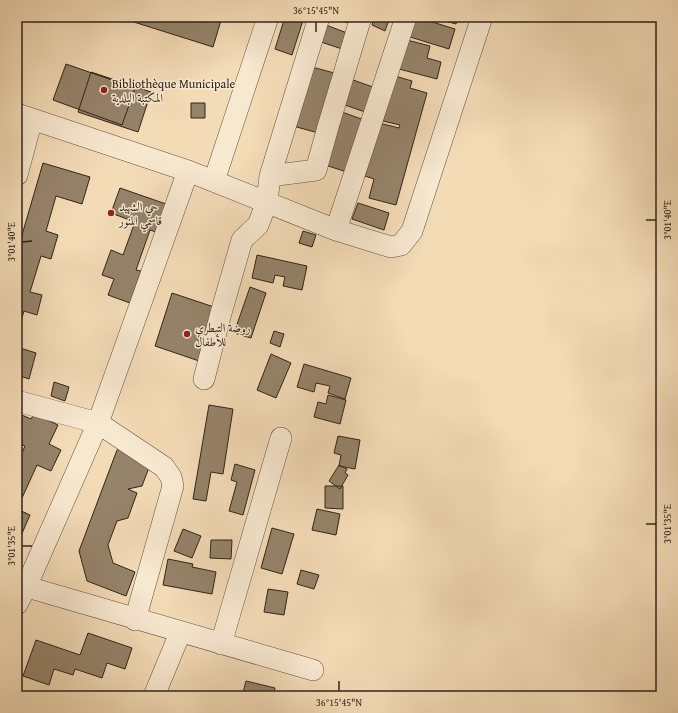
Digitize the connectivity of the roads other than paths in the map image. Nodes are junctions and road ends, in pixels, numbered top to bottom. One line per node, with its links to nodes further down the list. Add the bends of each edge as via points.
1 (268, 17): 10 (street)
2 (319, 17): 9 (street)
3 (361, 17): 9 (street, via 316,170)
4 (406, 17): 12 (street)
5 (482, 17): 12 (street, via 412,231 401,245 391,247)
6 (24, 116): 7 (street); 8 (street)
7 (188, 171): 10 (street); 15 (street)
8 (17, 175)
9 (270, 176): 11 (street)
10 (214, 181): 11 (street)
11 (267, 202): 12 (street); 13 (street, via 258,224 242,240)
12 (336, 230)
13 (204, 379)
14 (17, 401): 15 (street)
15 (98, 423): 17 (street); 18 (street, via 164,467 171,477 173,486)
16 (281, 438): 20 (street)
17 (20, 592): 18 (street)
18 (136, 620): 19 (street)
19 (180, 633): 20 (street); 22 (street)
20 (221, 644): 21 (street)
21 (313, 670)
22 (154, 696)

